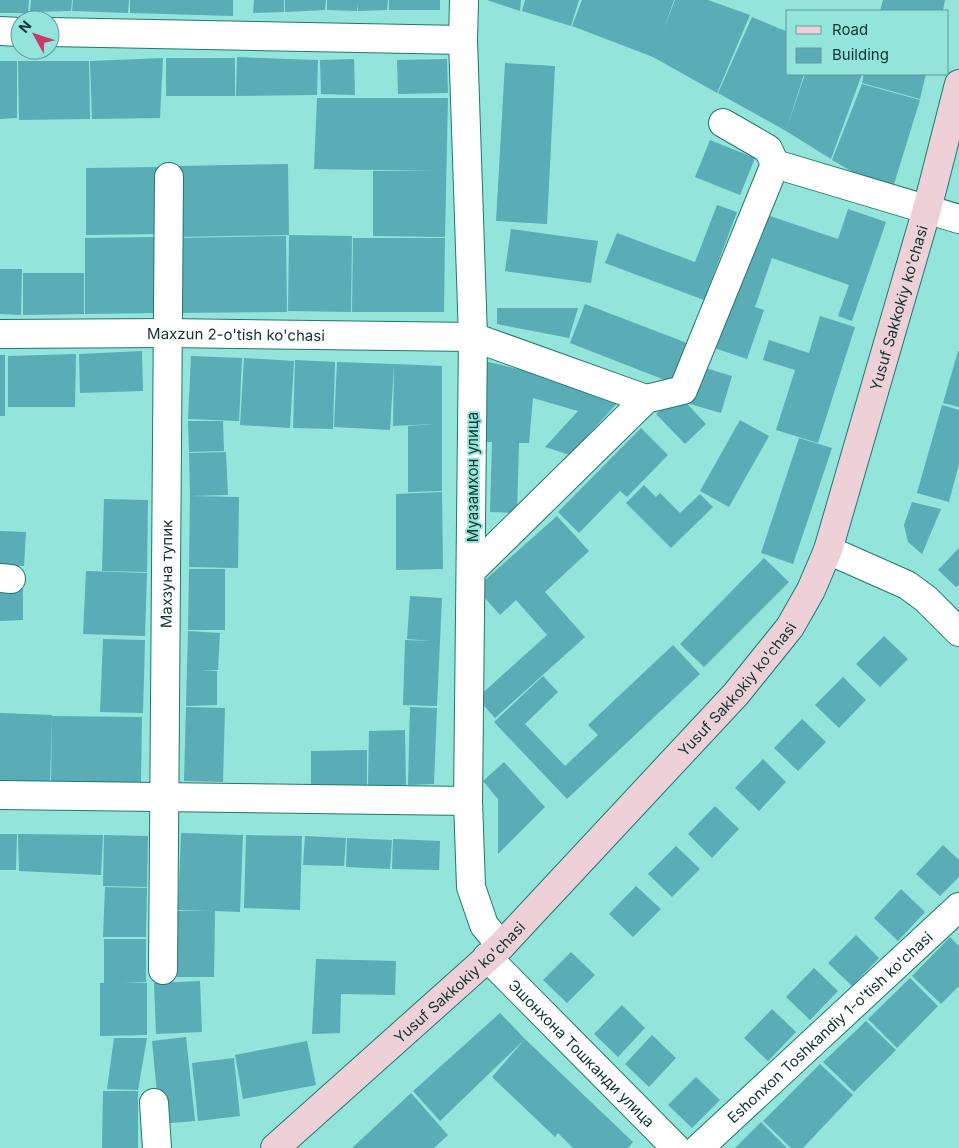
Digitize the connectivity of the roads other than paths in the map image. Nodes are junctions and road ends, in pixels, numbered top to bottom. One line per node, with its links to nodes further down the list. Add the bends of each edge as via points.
1 (464, 0): 3 (street, Муазамхон улица)
2 (60, 32): 3 (street)
3 (463, 40): 12 (street, Муазамхон улица)
4 (959, 84): 8 (main road, Yusuf Sakkokiy ko'chasi)
5 (723, 123): 6 (street, via 768,149)
6 (775, 164): 8 (street); 13 (street, via 682,390)
7 (169, 176): 10 (street, Махзуна тупик)
8 (927, 209): 9 (street); 14 (main road, Yusuf Sakkokiy ko'chasi)
9 (959, 219)
10 (168, 333): 11 (street, Maxzun 2-o'tish ko'chasi); 12 (street, Maxzun 2-o'tish ko'chasi); 18 (street, Махзуна тупик)
11 (0, 334)
12 (473, 337): 13 (street, Maxzun 2-o'tish ko'chasi); 15 (street, Муазамхон улица)
13 (646, 399): 15 (street)
14 (828, 550): 16 (street, via 907,585); 21 (main road, Yusuf Sakkokiy ko'chasi, via 801,608 764,661)
15 (471, 570): 19 (street, Муазамхон улица)
16 (959, 632)
17 (0, 795): 18 (street)
18 (163, 796): 19 (street); 22 (street, Махзуна тупик)
19 (468, 801): 21 (street, Муазамхон улица, via 471,888)
20 (959, 907): 27 (street, Eshonxon Toshkandiy 1-o'tish ko'chasi)
21 (494, 951): 25 (main road, Yusuf Sakkokiy ko'chasi); 26 (street, Эшонхона Тошканди улица)
22 (163, 970)
23 (154, 1103): 24 (street)
24 (157, 1148)
25 (275, 1148)
26 (676, 1148)
27 (699, 1148)

